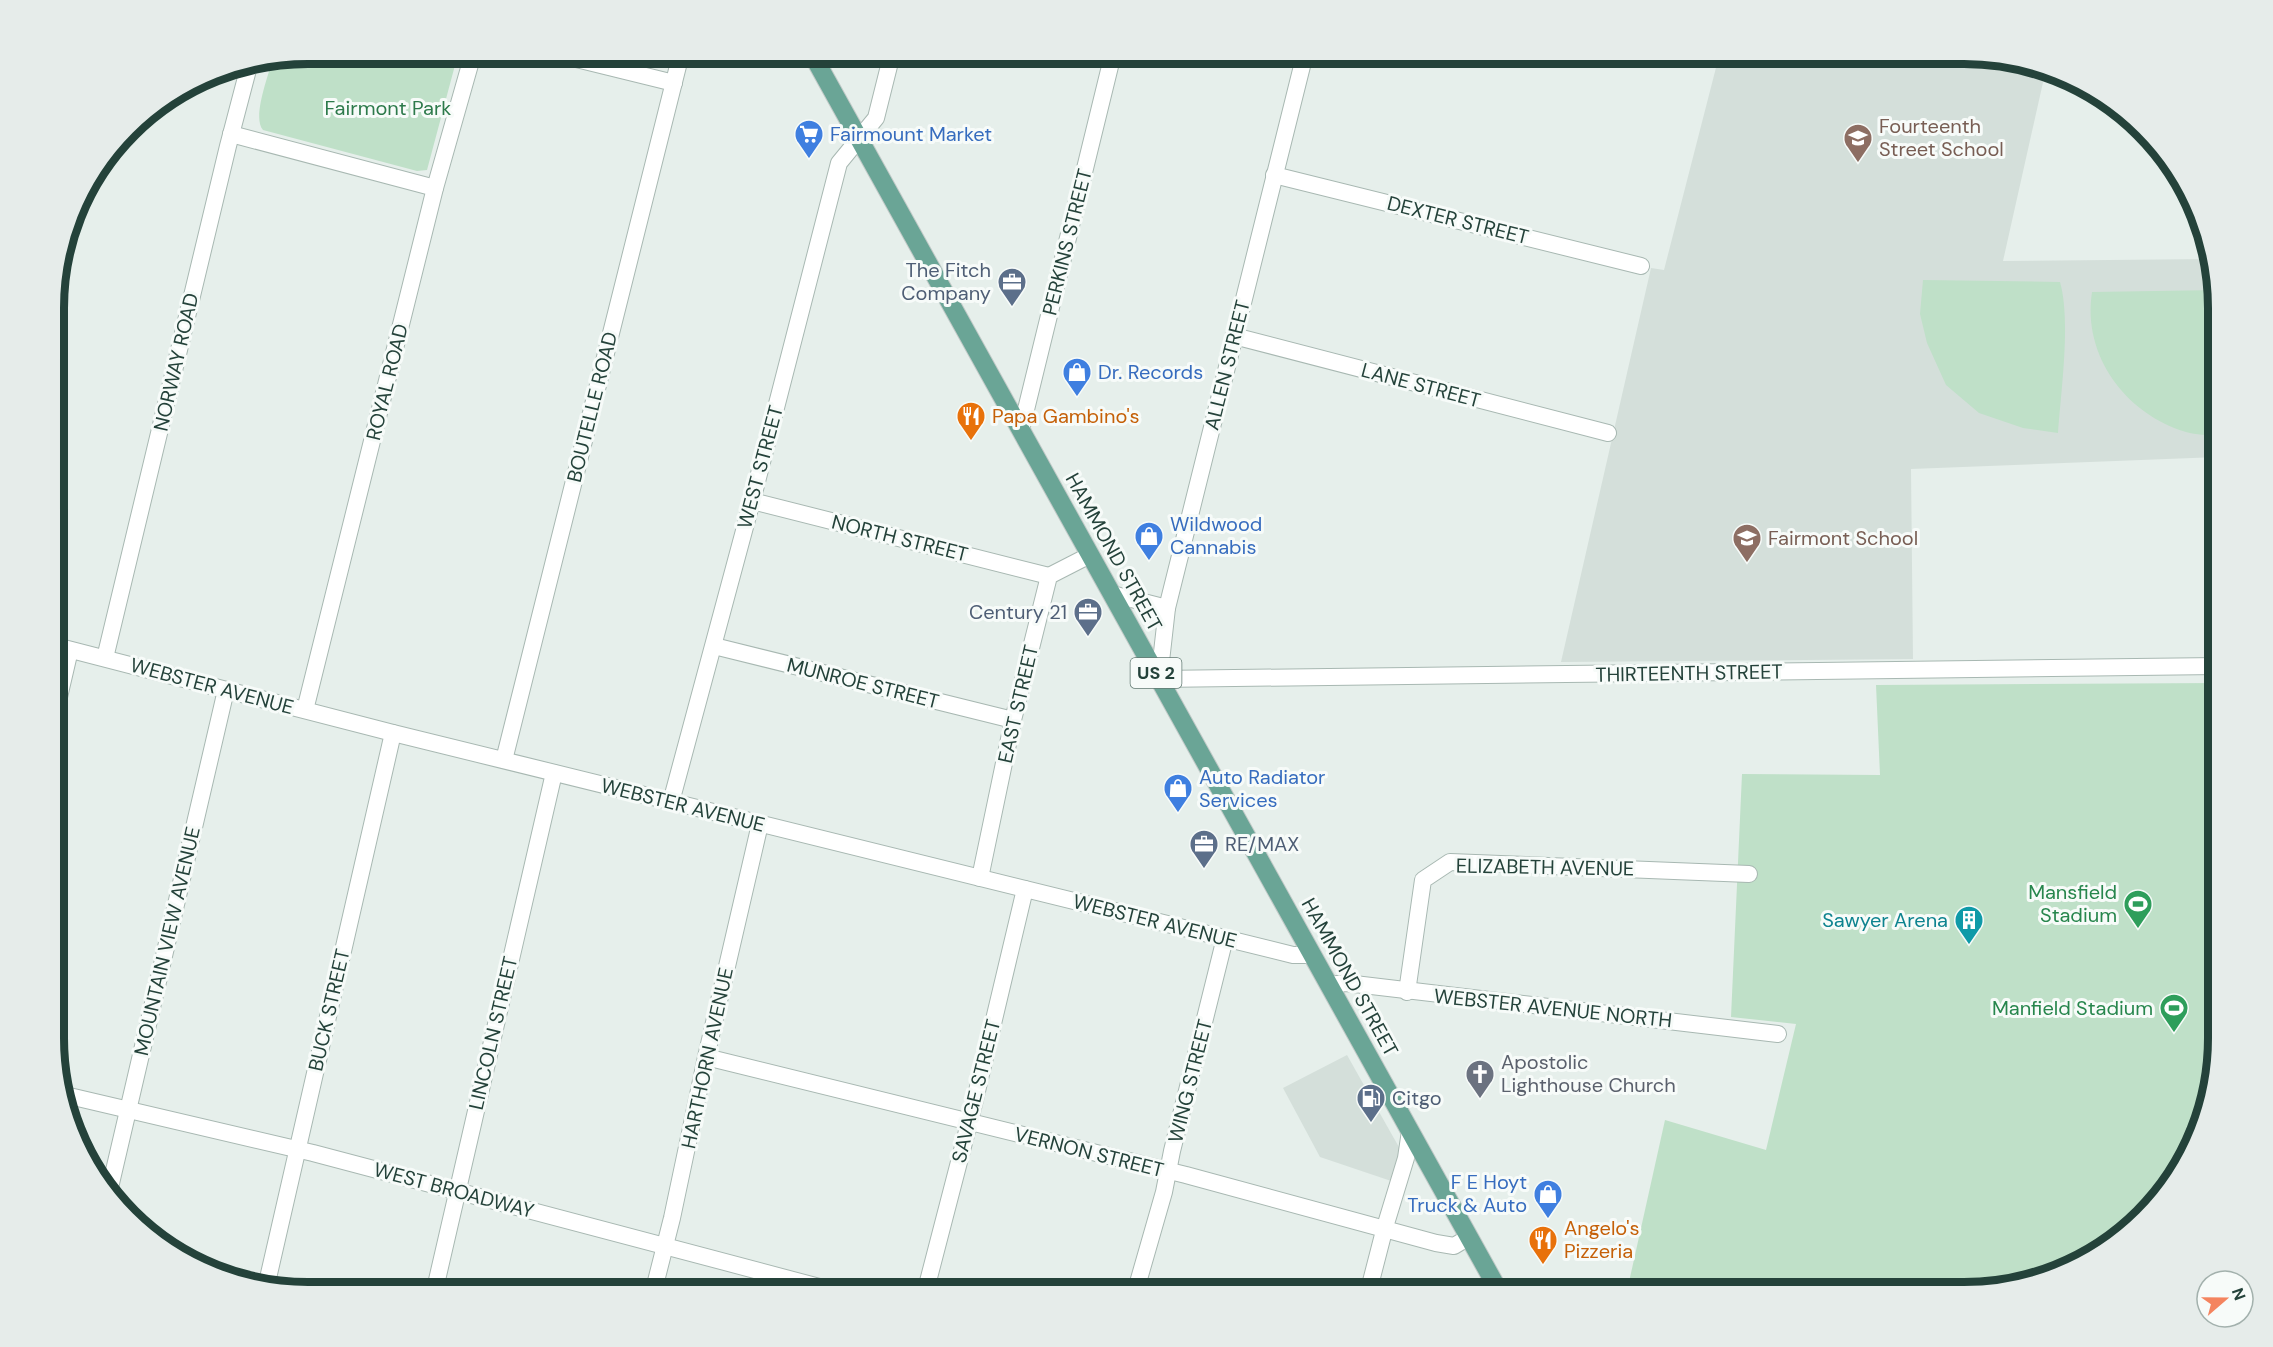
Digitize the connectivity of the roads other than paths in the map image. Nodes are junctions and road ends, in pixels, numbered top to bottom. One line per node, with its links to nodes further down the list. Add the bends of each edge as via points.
1 (470, 64): 13 (street, ROYAL ROAD)
2 (597, 64): 9 (street)
3 (679, 64): 9 (street, BOUTELLE ROAD)
4 (817, 64): 11 (main road, HAMMOND STREET / US 2)
5 (890, 64): 11 (street, WEST STREET, via 876,118)
6 (1111, 64): 16 (street, PERKINS STREET)
7 (1302, 64): 12 (street, ALLEN STREET)
8 (247, 72): 10 (street, NORWAY ROAD)
9 (674, 83): 32 (street, BOUTELLE ROAD)
10 (231, 134): 13 (street); 25 (street, NORWAY ROAD)
11 (858, 138): 16 (main road, HAMMOND STREET / US 2); 18 (street, WEST STREET, via 839,163)
12 (1274, 175): 14 (street, DEXTER STREET); 15 (street, ALLEN STREET)
13 (435, 188): 29 (street, ROYAL ROAD)
14 (1641, 266)
15 (1234, 336): 17 (street, LANE STREET); 22 (street, ALLEN STREET)
16 (1021, 430): 19 (main road, HAMMOND STREET / US 2)
17 (1608, 434)
18 (752, 501): 20 (street, NORTH STREET); 23 (street, WEST STREET)
19 (1090, 555): 20 (street); 21 (main road, HAMMOND STREET / US 2)
20 (1049, 576): 30 (street, EAST STREET)
21 (1112, 594): 22 (street); 27 (main road, HAMMOND STREET / US 2)
22 (1167, 608): 27 (street, ALLEN STREET)
23 (714, 646): 30 (street, MUNROE STREET); 34 (street, WEST STREET)
24 (64, 648): 25 (street, WEBSTER AVENUE)
25 (105, 658): 28 (street, WEBSTER AVENUE)
26 (2208, 666): 27 (street, THIRTEENTH STREET)
27 (1159, 679): 40 (main road, HAMMOND STREET / US 2)
28 (226, 690): 29 (street, WEBSTER AVENUE); 46 (street, MOUNTAIN VIEW AVENUE)
29 (306, 710): 31 (street, WEBSTER AVENUE)
30 (1013, 720): 37 (street, EAST STREET)
31 (393, 733): 32 (street, WEBSTER AVENUE); 49 (street, BUCK STREET)
32 (504, 760): 33 (street, WEBSTER AVENUE)
33 (554, 773): 34 (street, WEBSTER AVENUE); 52 (street, LINCOLN STREET)
34 (671, 802): 35 (street, WEBSTER AVENUE)
35 (760, 824): 37 (street, WEBSTER AVENUE); 44 (street, HARTHORN AVENUE)
36 (1749, 874): 42 (street, ELIZABETH AVENUE, via 1450,862 1423,880)
37 (980, 878): 38 (street, WEBSTER AVENUE)
38 (1025, 889): 39 (street, WEBSTER AVENUE); 47 (street, SAVAGE STREET)
39 (1225, 938): 40 (street, WEBSTER AVENUE, via 1293,955); 50 (street, WING STREET)
40 (1312, 955): 41 (main road, HAMMOND STREET / US 2)
41 (1329, 985): 42 (street, WEBSTER AVENUE NORTH, via 1346,983); 48 (main road, HAMMOND STREET / US 2)
42 (1407, 992): 43 (street, WEBSTER AVENUE NORTH)
43 (1778, 1034)
44 (706, 1057): 47 (street, VERNON STREET); 55 (street, HARTHORN AVENUE)
45 (72, 1097): 46 (street, WEST BROADWAY)
46 (128, 1110): 49 (street, WEST BROADWAY); 51 (street, MOUNTAIN VIEW AVENUE)
47 (969, 1122): 50 (street, VERNON STREET); 60 (street, SAVAGE STREET)
48 (1410, 1131): 53 (street, via 1406,1158); 54 (main road, HAMMOND STREET / US 2)
49 (297, 1149): 52 (street, WEST BROADWAY); 56 (street, BUCK STREET)
50 (1168, 1171): 53 (street, VERNON STREET); 61 (street, WING STREET)
51 (112, 1183)
52 (457, 1190): 55 (street, WEST BROADWAY); 57 (street, LINCOLN STREET)
53 (1384, 1227): 54 (street, VERNON STREET, via 1454,1246); 62 (street)
54 (1469, 1237): 63 (main road, HAMMOND STREET / US 2)
55 (665, 1245): 58 (street, HARTHORN AVENUE); 59 (street, WEST BROADWAY)
56 (268, 1279)
57 (436, 1282)
58 (656, 1282)
59 (801, 1282)
60 (928, 1282)
61 (1138, 1282)
62 (1371, 1282)
63 (1494, 1282)

